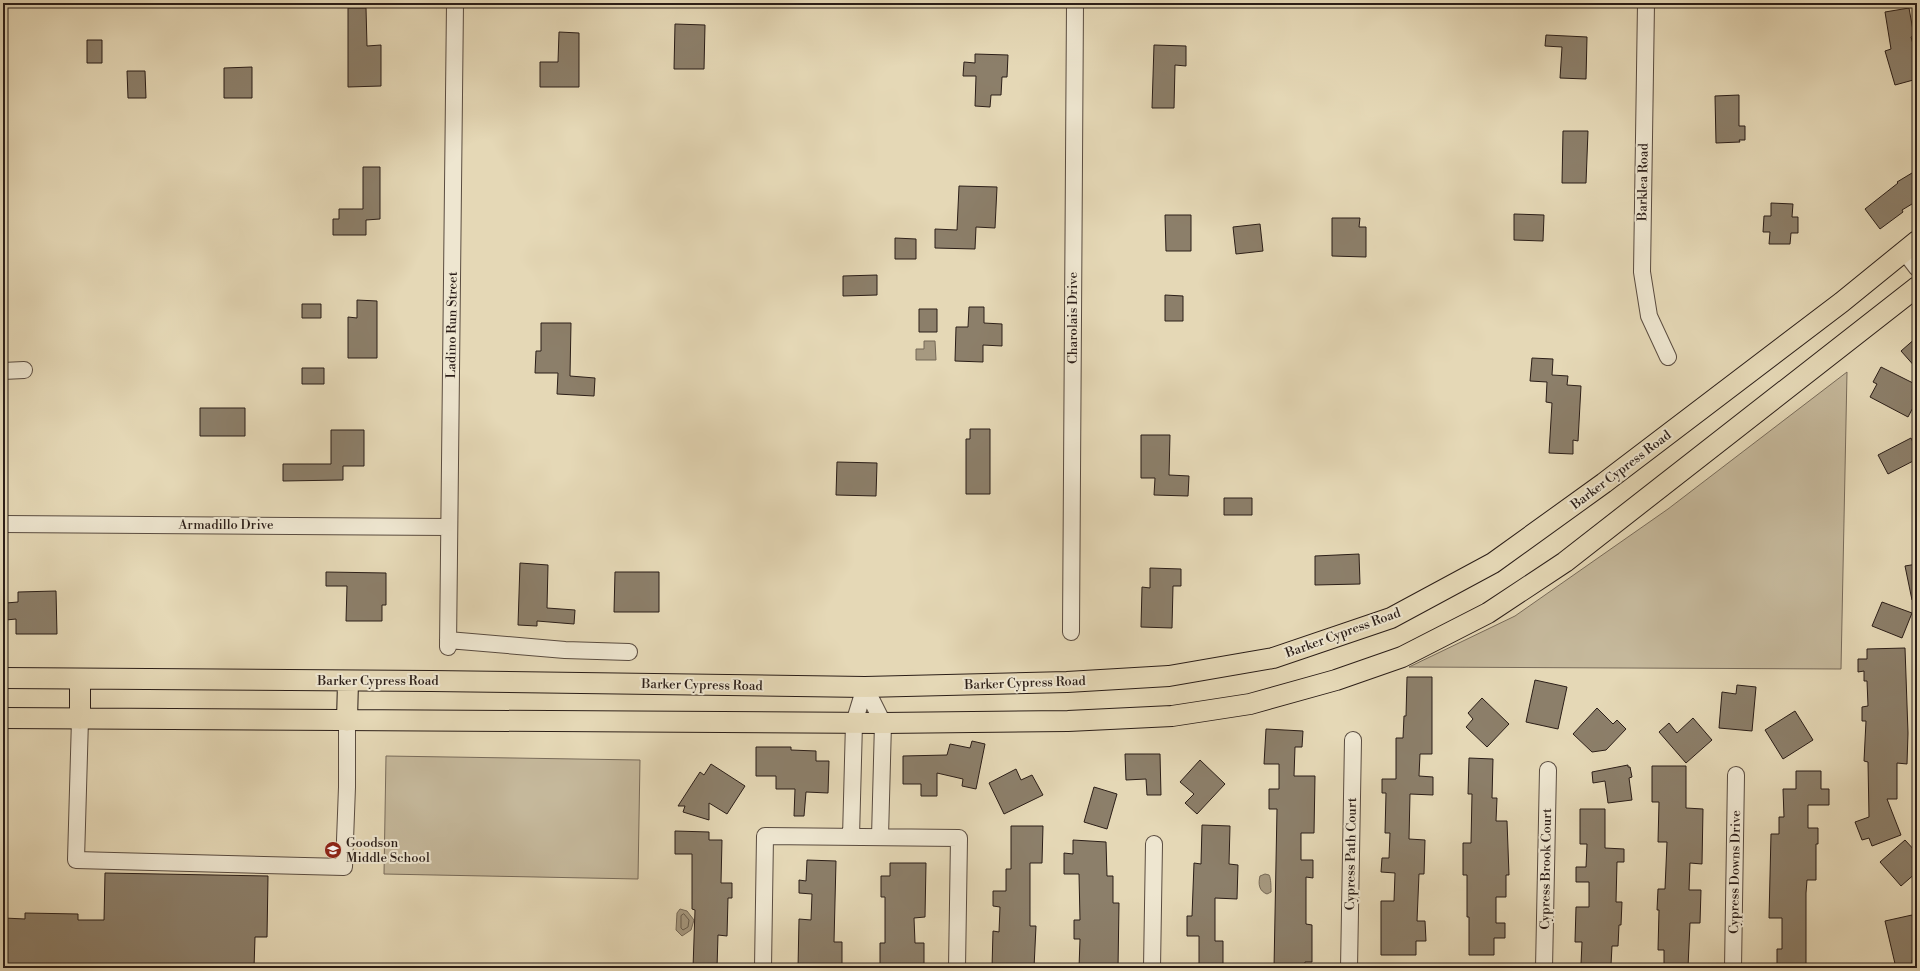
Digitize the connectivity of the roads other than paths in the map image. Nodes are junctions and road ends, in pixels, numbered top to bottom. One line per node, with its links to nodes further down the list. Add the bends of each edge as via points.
1 (455, 3): 11 (street, Ladino Run Street)
2 (1075, 3): 12 (street, Charolais Drive)
3 (1646, 3): 7 (street, Barklea Road, via 1642,272 1649,316)
4 (1910, 246): 5 (street); 17 (main road, Barker Cypress Road, via 1836,306 1629,464 1493,563 1391,618 1273,658 1169,676 1067,682)
5 (1917, 268)
6 (1917, 288): 22 (main road, via 1565,562 1488,613 1402,657 1336,680 1250,704 1172,716 1068,721)
7 (1668, 357)
8 (24, 370): 9 (street)
9 (3, 371)
10 (3, 524): 11 (street, Armadillo Drive)
11 (450, 527): 13 (street, Ladino Run Street, via 448,643)
12 (1070, 632)
13 (629, 652)
14 (3, 678): 15 (main road, Barker Cypress Road)
15 (80, 679): 16 (main road, Barker Cypress Road); 19 (main road)
16 (348, 681): 17 (main road, Barker Cypress Road); 20 (main road)
17 (865, 687): 21 (street); 22 (street)
18 (3, 718): 19 (main road)
19 (80, 719): 20 (main road); 20 (street, via 76,860 344,867)
20 (347, 721): 21 (main road)
21 (854, 723): 22 (main road); 26 (street)
22 (883, 723): 27 (street)
23 (1353, 740): 32 (street, Cypress Path Court)
24 (1548, 770): 33 (street, Cypress Brook Court)
25 (1736, 775): 34 (street, Cypress Downs Drive)
26 (851, 837): 27 (street); 29 (street, via 765,836)
27 (880, 837): 30 (street, via 959,838)
28 (1154, 844): 31 (street)
29 (763, 968)
30 (957, 968)
31 (1152, 968)
32 (1349, 968)
33 (1544, 968)
34 (1733, 968)

